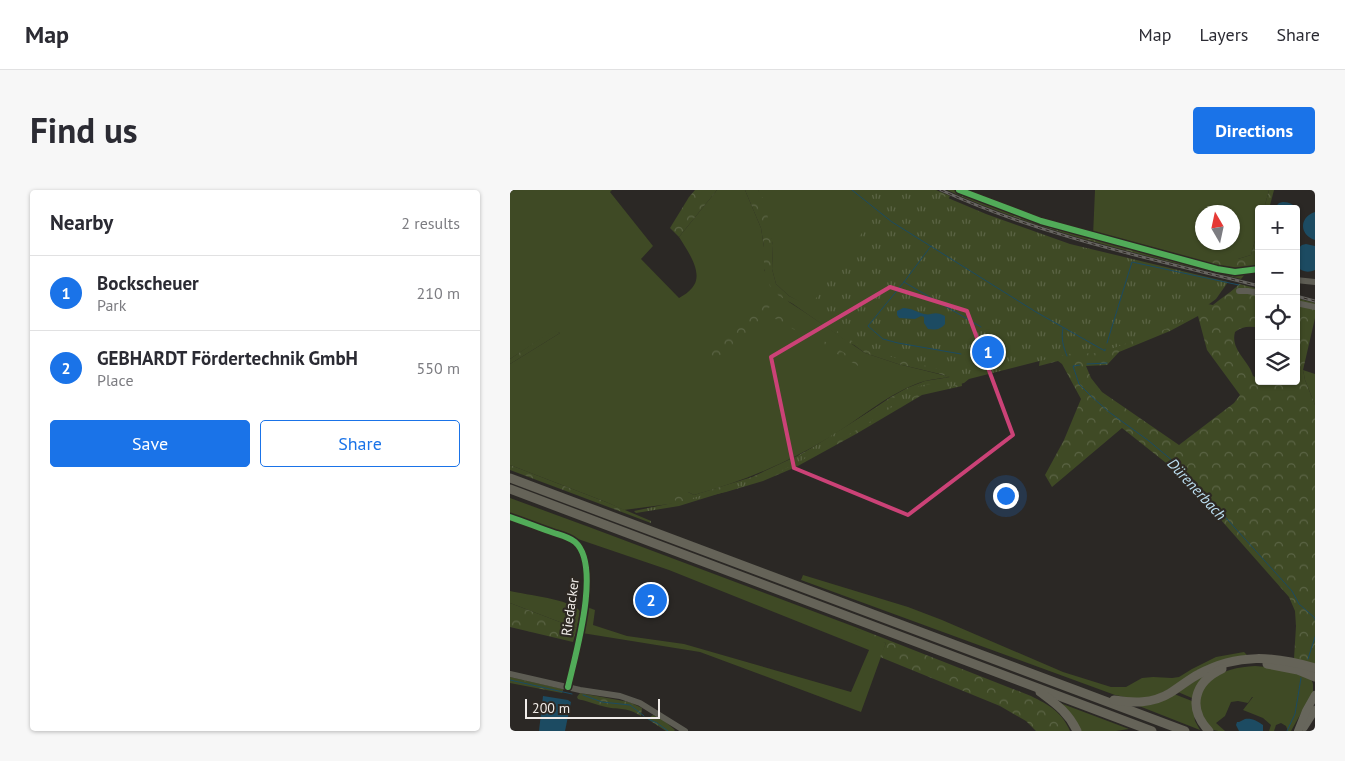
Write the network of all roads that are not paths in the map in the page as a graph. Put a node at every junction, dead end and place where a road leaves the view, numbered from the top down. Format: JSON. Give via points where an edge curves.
{"nodes":[{"id":1,"x":1255,"y":269,"type":"edge"},
{"id":2,"x":1235,"y":272,"type":"dead end"},
{"id":3,"x":1300,"y":280,"type":"edge"},
{"id":4,"x":1315,"y":282,"type":"edge"},
{"id":5,"x":1239,"y":291,"type":"dead end"},
{"id":6,"x":1255,"y":292,"type":"edge"},
{"id":7,"x":1300,"y":304,"type":"edge"},
{"id":8,"x":1315,"y":307,"type":"edge"},
{"id":9,"x":510,"y":478,"type":"edge"},
{"id":10,"x":510,"y":489,"type":"edge"},
{"id":11,"x":510,"y":517,"type":"edge"},
{"id":12,"x":1315,"y":668,"type":"edge"},
{"id":13,"x":510,"y":674,"type":"edge"},
{"id":14,"x":1315,"y":678,"type":"edge"},
{"id":15,"x":1032,"y":686,"type":"junction"},
{"id":16,"x":568,"y":687,"type":"junction"},
{"id":17,"x":1315,"y":695,"type":"edge"},
{"id":18,"x":1099,"y":698,"type":"junction"},
{"id":19,"x":1315,"y":710,"type":"edge"},
{"id":20,"x":1315,"y":719,"type":"edge"},
{"id":21,"x":1301,"y":730,"type":"edge"},
{"id":22,"x":685,"y":731,"type":"edge"},
{"id":23,"x":1077,"y":731,"type":"edge"},
{"id":24,"x":1152,"y":731,"type":"edge"},
{"id":25,"x":1186,"y":731,"type":"edge"},
{"id":26,"x":1209,"y":731,"type":"edge"}],
"edges":[{"from":1,"to":2,"type":"street"},
{"from":3,"to":4,"type":"street"},
{"from":5,"to":6,"type":"street"},
{"from":7,"to":8,"type":"street"},
{"from":9,"to":18,"type":"highway"},
{"from":10,"to":15,"type":"highway"},
{"from":11,"to":16,"type":"street","name":"Riedacker","via":[[574,541],[582,550],[587,587]]},
{"from":12,"to":18,"type":"highway","via":[[1278,659],[1240,660],[1209,669],[1157,699],[1138,702]]},
{"from":13,"to":16,"type":"street"},
{"from":14,"to":26,"type":"highway","via":[[1298,670],[1264,664],[1240,665],[1214,673],[1201,686],[1196,700],[1198,716]]},
{"from":15,"to":23,"type":"highway","via":[[1064,711]]},
{"from":15,"to":24,"type":"highway"},
{"from":16,"to":22,"type":"street","via":[[640,703]]},
{"from":17,"to":21,"type":"main road"},
{"from":18,"to":25,"type":"highway"},
{"from":19,"to":21,"type":"main road"},
{"from":20,"to":21,"type":"main road"}]}
